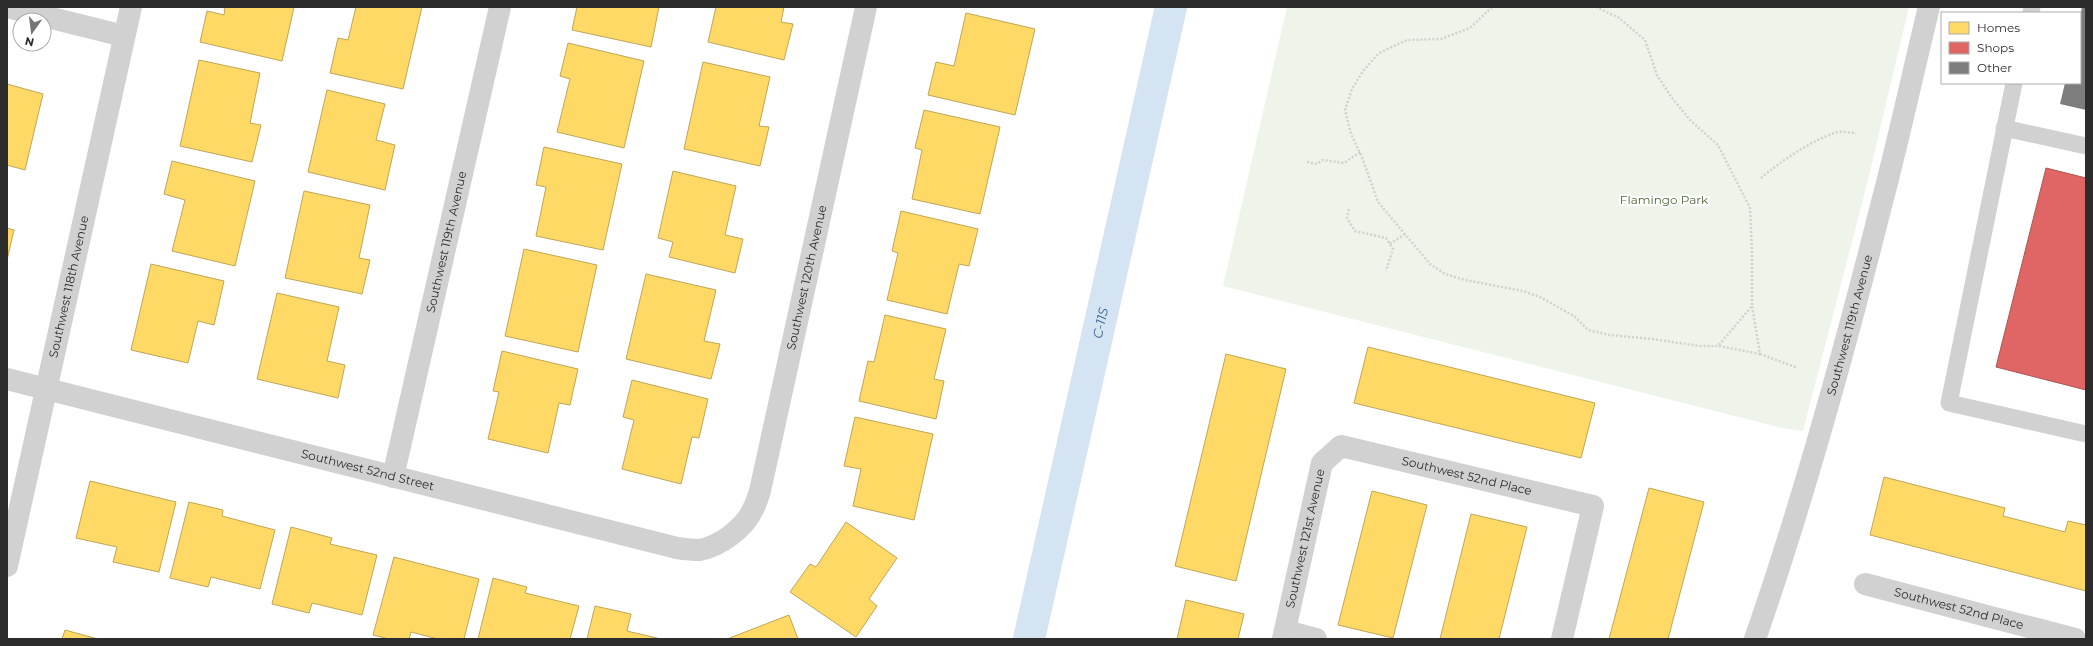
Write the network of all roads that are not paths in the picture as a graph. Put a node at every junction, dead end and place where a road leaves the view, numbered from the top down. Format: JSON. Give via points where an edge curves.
{"nodes":[{"id":1,"x":8,"y":7,"type":"edge"},
{"id":2,"x":131,"y":7,"type":"edge"},
{"id":3,"x":500,"y":7,"type":"edge"},
{"id":4,"x":866,"y":7,"type":"edge"},
{"id":5,"x":1930,"y":7,"type":"edge"},
{"id":6,"x":124,"y":36,"type":"junction"},
{"id":7,"x":2014,"y":84,"type":"edge"},
{"id":8,"x":2004,"y":128,"type":"junction"},
{"id":9,"x":2086,"y":146,"type":"edge"},
{"id":10,"x":7,"y":379,"type":"edge"},
{"id":11,"x":46,"y":389,"type":"junction"},
{"id":12,"x":2086,"y":434,"type":"edge"},
{"id":13,"x":1341,"y":446,"type":"joint"},
{"id":14,"x":393,"y":477,"type":"junction"},
{"id":15,"x":728,"y":537,"type":"joint"},
{"id":16,"x":7,"y":566,"type":"edge"},
{"id":17,"x":1865,"y":584,"type":"dead end"},
{"id":18,"x":1284,"y":635,"type":"edge"},
{"id":19,"x":1316,"y":639,"type":"edge"},
{"id":20,"x":1562,"y":639,"type":"edge"},
{"id":21,"x":1755,"y":639,"type":"edge"},
{"id":22,"x":2075,"y":639,"type":"edge"}],
"edges":[{"from":1,"to":6,"type":"street"},
{"from":2,"to":6,"type":"street","name":"Southwest 118th Avenue"},
{"from":3,"to":14,"type":"street","name":"Southwest 119th Avenue"},
{"from":4,"to":15,"type":"street","name":"Southwest 120th Avenue","via":[[760,491],[753,511]]},
{"from":5,"to":21,"type":"street","name":"Southwest 119th Avenue","via":[[1883,201],[1835,382],[1805,486]]},
{"from":6,"to":11,"type":"street","name":"Southwest 118th Avenue"},
{"from":7,"to":8,"type":"lane"},
{"from":8,"to":9,"type":"lane"},
{"from":8,"to":12,"type":"lane","via":[[1949,403]]},
{"from":10,"to":11,"type":"street","name":"Southwest 52nd Street"},
{"from":11,"to":14,"type":"street","name":"Southwest 52nd Street"},
{"from":11,"to":16,"type":"street","name":"Southwest 118th Avenue"},
{"from":13,"to":18,"type":"street","name":"Southwest 121st Avenue","via":[[1322,463]]},
{"from":13,"to":20,"type":"street","name":"Southwest 52nd Place","via":[[1593,506]]},
{"from":14,"to":15,"type":"street","name":"Southwest 52nd Street","via":[[677,548],[698,550],[713,546]]},
{"from":17,"to":22,"type":"street","name":"Southwest 52nd Place"},
{"from":18,"to":19,"type":"street"}]}
